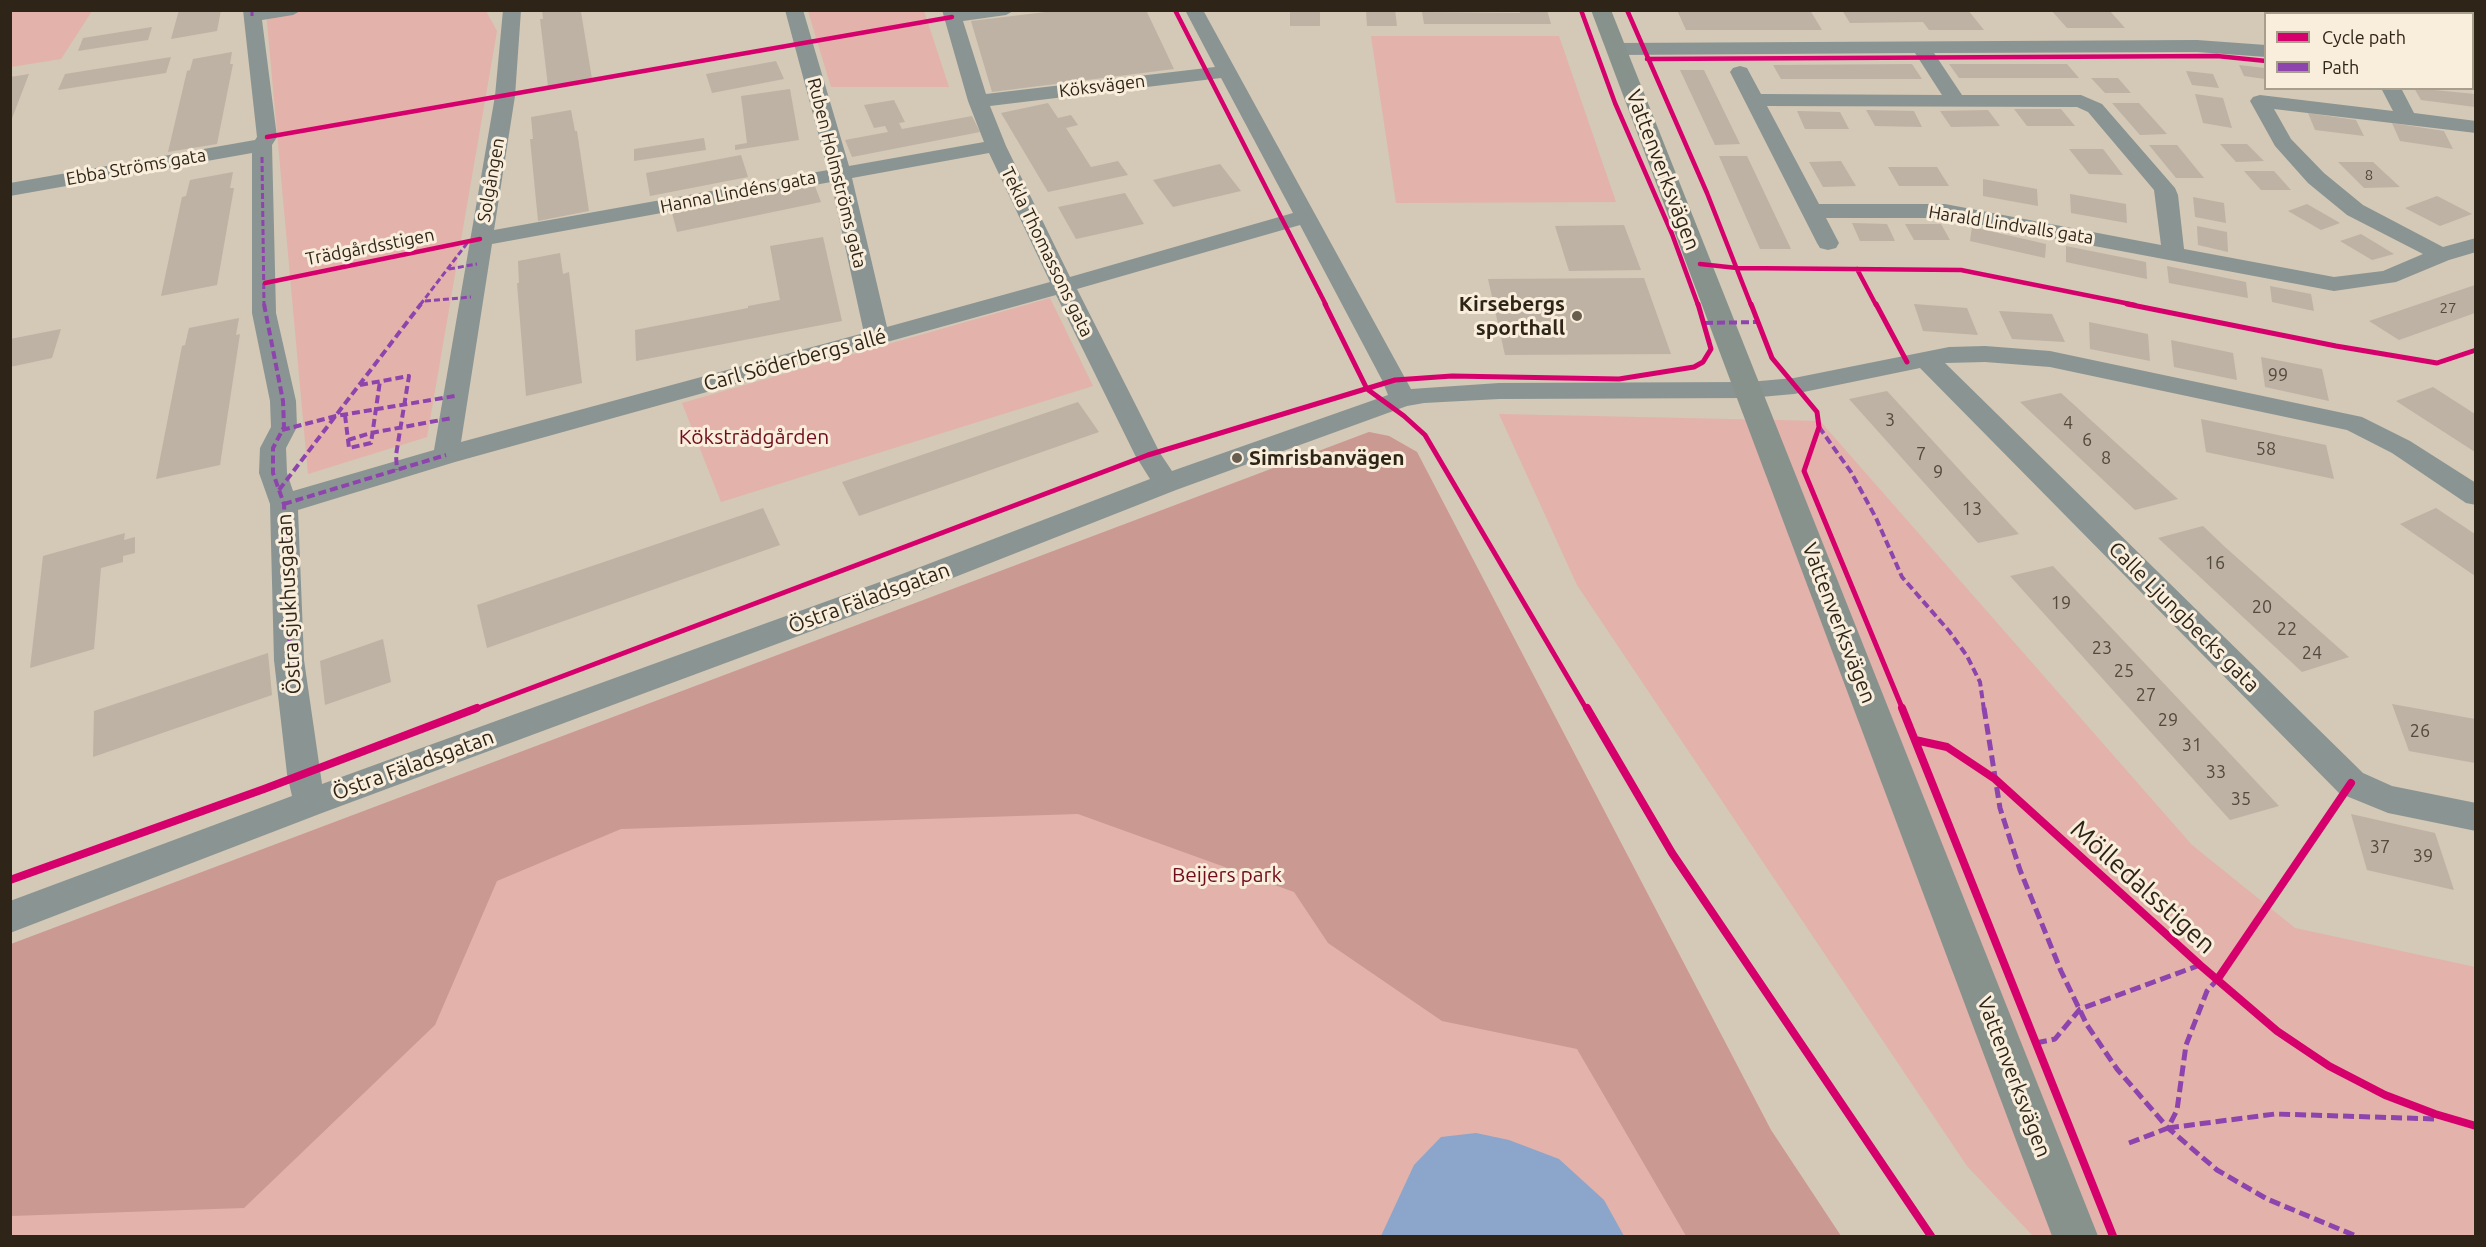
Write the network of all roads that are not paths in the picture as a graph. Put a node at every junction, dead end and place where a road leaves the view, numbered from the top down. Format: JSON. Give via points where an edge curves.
{"nodes":[{"id":1,"x":292,"y":10,"type":"edge"},
{"id":2,"x":512,"y":10,"type":"edge"},
{"id":3,"x":794,"y":10,"type":"edge"},
{"id":4,"x":1005,"y":10,"type":"edge"},
{"id":5,"x":1194,"y":10,"type":"edge"},
{"id":6,"x":1601,"y":10,"type":"edge"},
{"id":7,"x":252,"y":14,"type":"edge"},
{"id":8,"x":952,"y":14,"type":"edge"},
{"id":9,"x":1920,"y":47,"type":"junction"},
{"id":10,"x":1616,"y":50,"type":"junction"},
{"id":11,"x":2264,"y":51,"type":"edge"},
{"id":12,"x":1227,"y":71,"type":"junction"},
{"id":13,"x":1740,"y":72,"type":"dead end"},
{"id":14,"x":2392,"y":90,"type":"edge"},
{"id":15,"x":1754,"y":100,"type":"junction"},
{"id":16,"x":1956,"y":100,"type":"junction"},
{"id":17,"x":978,"y":101,"type":"junction"},
{"id":18,"x":2406,"y":119,"type":"junction"},
{"id":19,"x":2475,"y":127,"type":"edge"},
{"id":20,"x":996,"y":146,"type":"junction"},
{"id":21,"x":262,"y":151,"type":"junction"},
{"id":22,"x":840,"y":173,"type":"junction"},
{"id":23,"x":10,"y":190,"type":"edge"},
{"id":24,"x":1813,"y":211,"type":"junction"},
{"id":25,"x":1306,"y":216,"type":"junction"},
{"id":26,"x":480,"y":239,"type":"junction"},
{"id":27,"x":1828,"y":243,"type":"dead end"},
{"id":28,"x":2475,"y":245,"type":"edge"},
{"id":29,"x":2173,"y":254,"type":"junction"},
{"id":30,"x":2441,"y":255,"type":"junction"},
{"id":31,"x":1063,"y":286,"type":"junction"},
{"id":32,"x":877,"y":337,"type":"junction"},
{"id":33,"x":1926,"y":359,"type":"junction"},
{"id":34,"x":1749,"y":390,"type":"junction"},
{"id":35,"x":1402,"y":399,"type":"junction"},
{"id":36,"x":446,"y":455,"type":"junction"},
{"id":37,"x":1166,"y":483,"type":"junction"},
{"id":38,"x":2475,"y":496,"type":"edge"},
{"id":39,"x":284,"y":504,"type":"junction"},
{"id":40,"x":310,"y":803,"type":"junction"},
{"id":41,"x":2475,"y":817,"type":"edge"},
{"id":42,"x":10,"y":918,"type":"edge"},
{"id":43,"x":2075,"y":1236,"type":"edge"}],
"edges":[{"from":1,"to":7,"type":"street"},
{"from":2,"to":26,"type":"street","name":"Solgången","via":[[505,96]]},
{"from":3,"to":22,"type":"street","name":"Ruben Holmströms gata"},
{"from":4,"to":8,"type":"street"},
{"from":5,"to":12,"type":"street"},
{"from":6,"to":10,"type":"street","name":"Vattenverksvägen"},
{"from":7,"to":21,"type":"street","name":"Östra sjukhusgatan","via":[[267,137]]},
{"from":8,"to":17,"type":"street","name":"Tekla Thomassons gata"},
{"from":9,"to":10,"type":"street"},
{"from":9,"to":11,"type":"street","via":[[2213,46]]},
{"from":9,"to":16,"type":"street"},
{"from":10,"to":34,"type":"street","name":"Vattenverksvägen"},
{"from":12,"to":17,"type":"street","name":"Köksvägen"},
{"from":12,"to":25,"type":"street"},
{"from":13,"to":15,"type":"street"},
{"from":14,"to":18,"type":"street"},
{"from":15,"to":16,"type":"street"},
{"from":15,"to":24,"type":"street"},
{"from":16,"to":29,"type":"street","via":[[2071,99],[2095,108],[2164,188]]},
{"from":17,"to":20,"type":"street","name":"Tekla Thomassons gata"},
{"from":18,"to":19,"type":"street"},
{"from":18,"to":30,"type":"street","via":[[2260,101],[2282,142],[2316,178],[2355,210]]},
{"from":20,"to":22,"type":"street","name":"Hanna Lindéns gata"},
{"from":20,"to":31,"type":"street","name":"Tekla Thomassons gata"},
{"from":21,"to":23,"type":"street","name":"Ebba Ströms gata"},
{"from":21,"to":39,"type":"street","name":"Östra sjukhusgatan","via":[[264,313],[283,401],[284,427],[273,448],[273,473]]},
{"from":22,"to":26,"type":"street","name":"Hanna Lindéns gata"},
{"from":22,"to":32,"type":"street","name":"Ruben Holmströms gata"},
{"from":24,"to":27,"type":"street"},
{"from":24,"to":29,"type":"street","name":"Harald Lindvalls gata","via":[[1945,211]]},
{"from":25,"to":31,"type":"street","name":"Carl Söderbergs allé"},
{"from":25,"to":35,"type":"street"},
{"from":26,"to":36,"type":"street","name":"Solgången"},
{"from":28,"to":30,"type":"street","name":"Harald Lindvalls gata"},
{"from":29,"to":30,"type":"street","name":"Harald Lindvalls gata","via":[[2334,284],[2388,277]]},
{"from":31,"to":32,"type":"street","name":"Carl Söderbergs allé"},
{"from":31,"to":37,"type":"street","name":"Tekla Thomassons gata","via":[[1148,456]]},
{"from":32,"to":36,"type":"street","name":"Carl Söderbergs allé"},
{"from":33,"to":34,"type":"street","via":[[1794,386]]},
{"from":33,"to":38,"type":"street","via":[[1985,354],[2060,360],[2338,419],[2381,436]]},
{"from":33,"to":41,"type":"street","name":"Calle Ljungbecks gata","via":[[2351,783],[2388,799]]},
{"from":34,"to":35,"type":"street","name":"Östra Fäladsgatan","via":[[1461,392]]},
{"from":34,"to":43,"type":"street","name":"Vattenverksvägen"},
{"from":35,"to":37,"type":"street","name":"Östra Fäladsgatan"},
{"from":36,"to":39,"type":"street","name":"Carl Söderbergs allé"},
{"from":37,"to":40,"type":"street","name":"Östra Fäladsgatan","via":[[912,582]]},
{"from":39,"to":40,"type":"street","name":"Östra sjukhusgatan","via":[[291,677]]},
{"from":40,"to":42,"type":"street","name":"Östra Fäladsgatan"}]}
